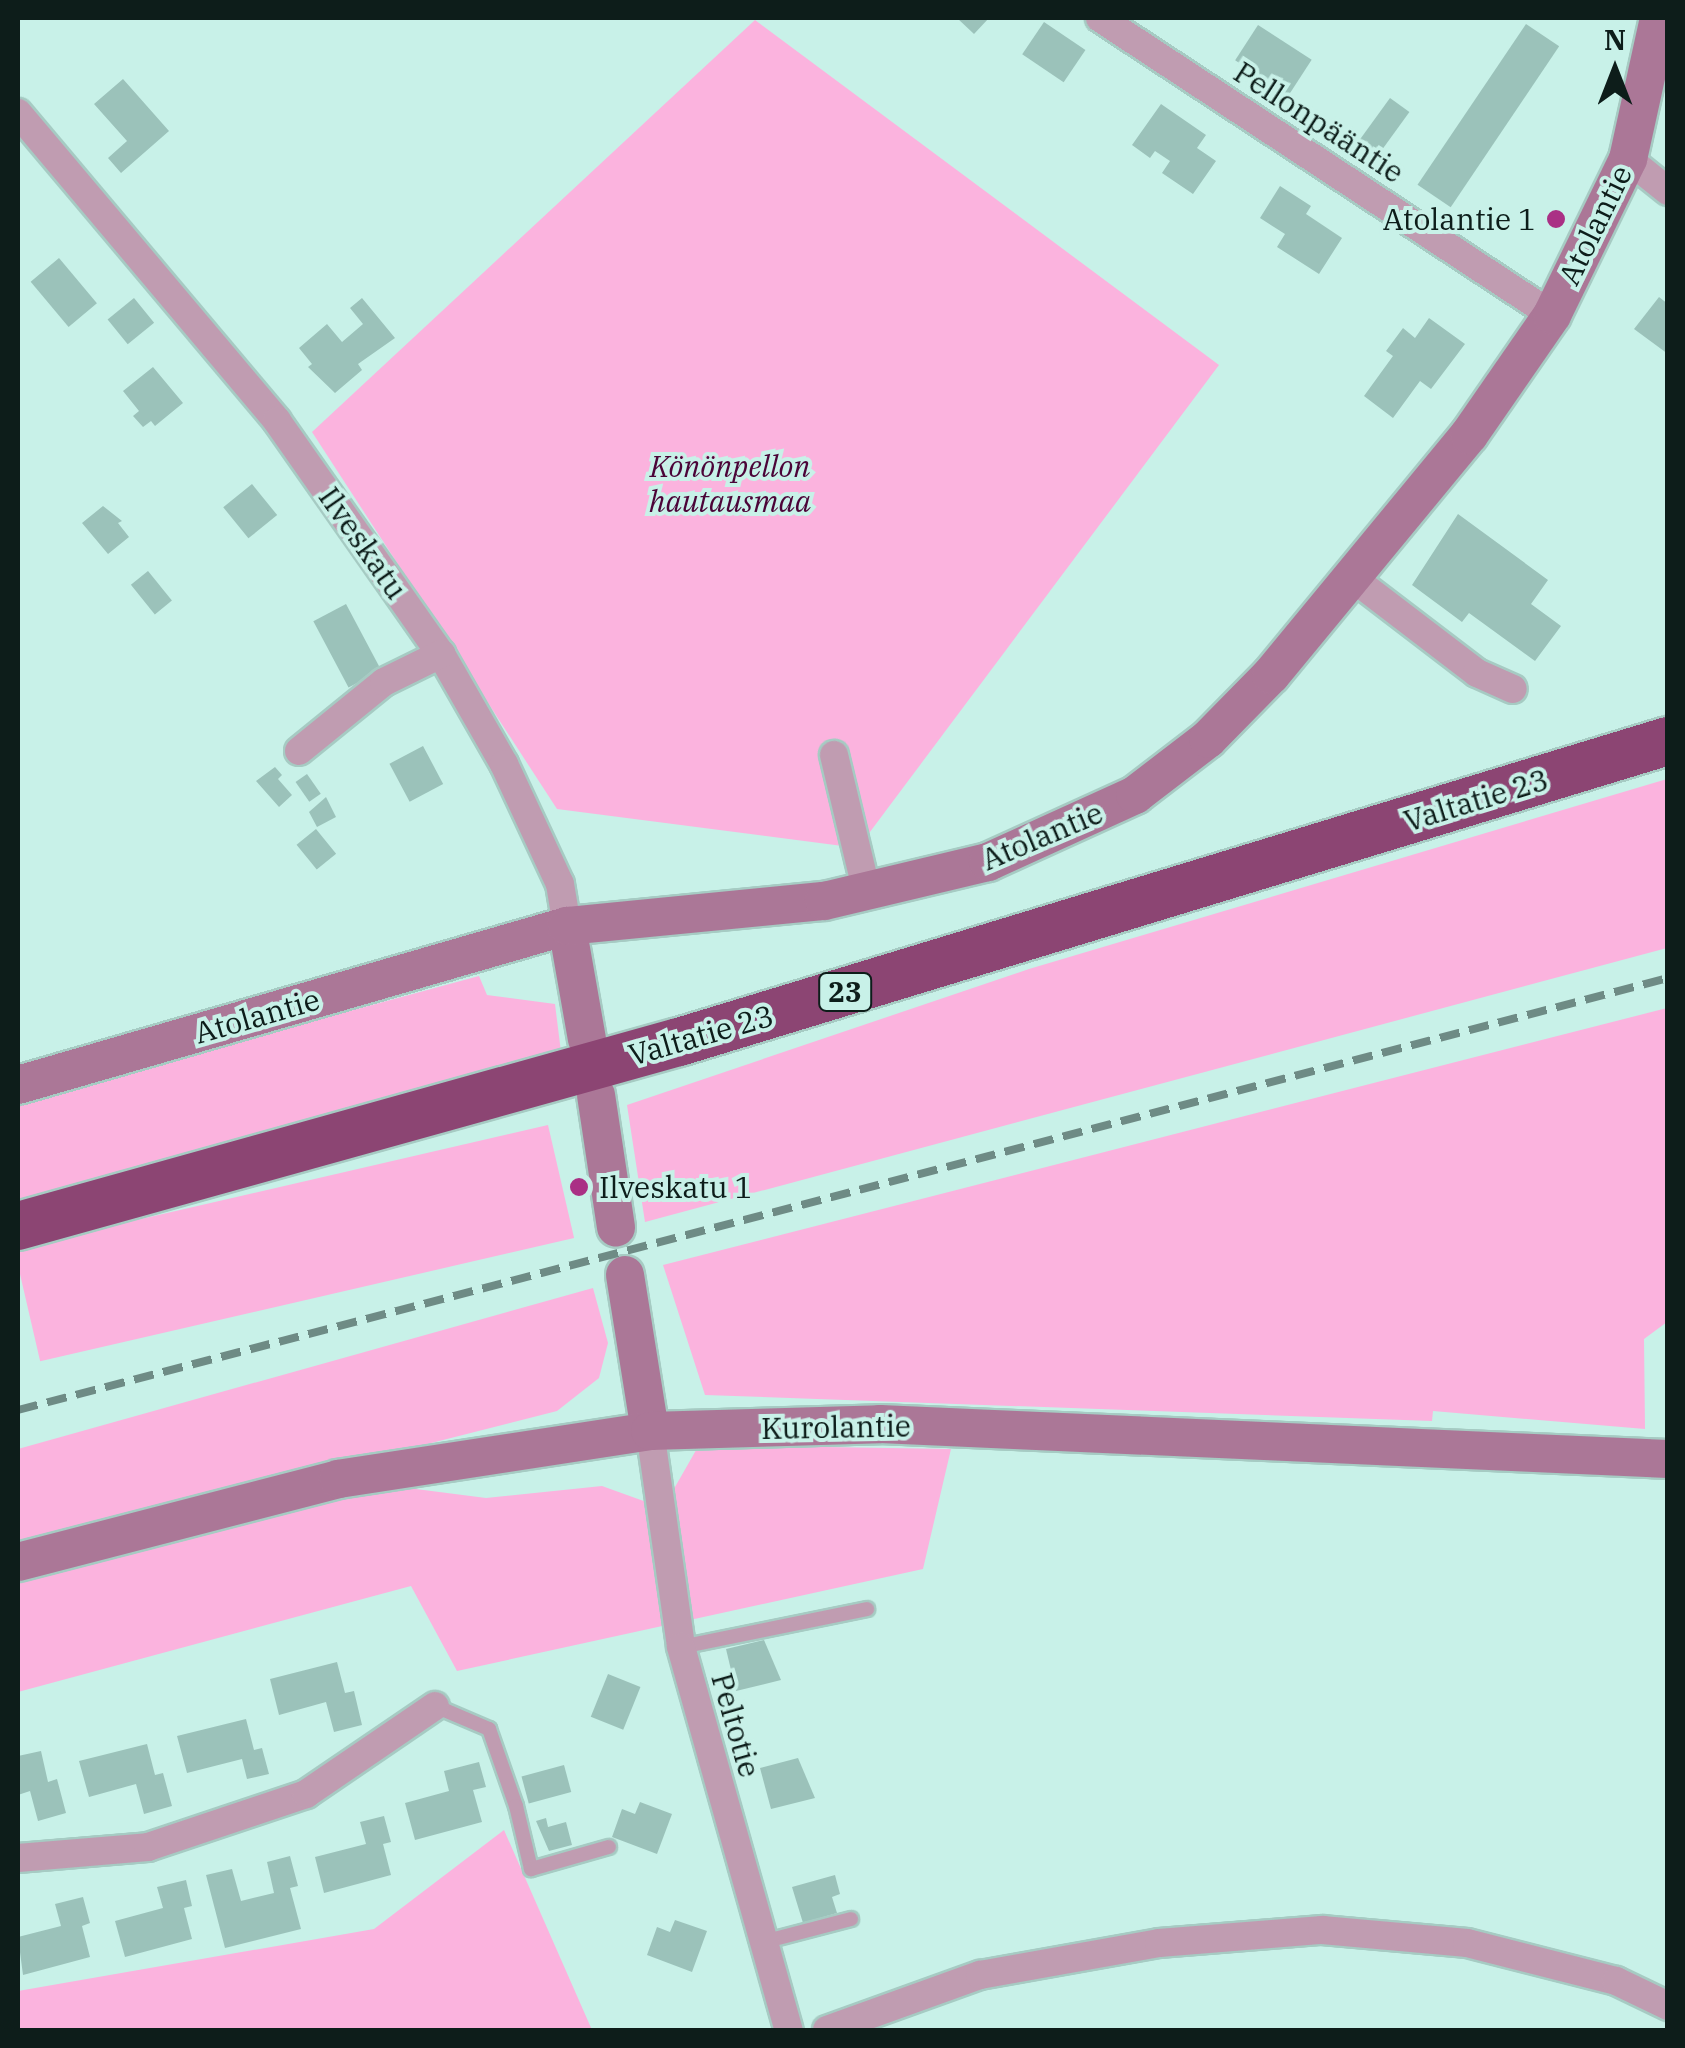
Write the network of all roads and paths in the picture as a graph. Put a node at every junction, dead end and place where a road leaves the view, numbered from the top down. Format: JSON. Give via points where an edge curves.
{"nodes":[{"id":1,"x":1100,"y":18,"type":"edge"},
{"id":2,"x":1661,"y":27,"type":"edge"},
{"id":3,"x":18,"y":113,"type":"edge"},
{"id":4,"x":1628,"y":159,"type":"junction"},
{"id":5,"x":1668,"y":191,"type":"edge"},
{"id":6,"x":1552,"y":316,"type":"junction"},
{"id":7,"x":1354,"y":579,"type":"junction"},
{"id":8,"x":442,"y":654,"type":"junction"},
{"id":9,"x":1513,"y":689,"type":"dead end"},
{"id":10,"x":1668,"y":741,"type":"edge"},
{"id":11,"x":300,"y":751,"type":"dead end"},
{"id":12,"x":834,"y":755,"type":"dead end"},
{"id":13,"x":866,"y":892,"type":"junction"},
{"id":14,"x":567,"y":926,"type":"junction"},
{"id":15,"x":588,"y":1039,"type":"dead end"},
{"id":16,"x":18,"y":1085,"type":"edge"},
{"id":17,"x":596,"y":1095,"type":"dead end"},
{"id":18,"x":18,"y":1226,"type":"edge"},
{"id":19,"x":616,"y":1228,"type":"dead end"},
{"id":20,"x":624,"y":1274,"type":"dead end"},
{"id":21,"x":650,"y":1431,"type":"junction"},
{"id":22,"x":1668,"y":1460,"type":"edge"},
{"id":23,"x":18,"y":1562,"type":"edge"},
{"id":24,"x":868,"y":1609,"type":"dead end"},
{"id":25,"x":681,"y":1647,"type":"junction"},
{"id":26,"x":435,"y":1706,"type":"joint"},
{"id":27,"x":610,"y":1847,"type":"dead end"},
{"id":28,"x":18,"y":1858,"type":"edge"},
{"id":29,"x":851,"y":1919,"type":"dead end"},
{"id":30,"x":763,"y":1942,"type":"junction"},
{"id":31,"x":1668,"y":2006,"type":"edge"},
{"id":32,"x":789,"y":2030,"type":"edge"},
{"id":33,"x":828,"y":2030,"type":"edge"}],
"edges":[{"from":1,"to":6,"type":"street","name":"Pellonpääntie"},
{"from":2,"to":4,"type":"street","name":"Atolantie"},
{"from":3,"to":8,"type":"street","name":"Ilveskatu","via":[[278,421]]},
{"from":4,"to":5,"type":"street"},
{"from":4,"to":6,"type":"street","name":"Atolantie"},
{"from":6,"to":7,"type":"street","name":"Atolantie"},
{"from":7,"to":9,"type":"street","via":[[1477,673]]},
{"from":7,"to":13,"type":"street","name":"Atolantie","via":[[1208,739],[1135,795],[988,862]]},
{"from":8,"to":11,"type":"street","via":[[384,682]]},
{"from":8,"to":14,"type":"street","name":"Ilveskatu","via":[[560,884]]},
{"from":10,"to":18,"type":"highway","name":"Valtatie 23","number":"23","via":[[679,1042]]},
{"from":12,"to":13,"type":"street"},
{"from":13,"to":14,"type":"street","name":"Atolantie"},
{"from":14,"to":15,"type":"street","name":"Ilveskatu"},
{"from":14,"to":16,"type":"street","name":"Atolantie"},
{"from":17,"to":19,"type":"street"},
{"from":20,"to":21,"type":"street"},
{"from":21,"to":22,"type":"street","name":"Kurolantie","via":[[880,1424]]},
{"from":21,"to":23,"type":"street","name":"Kurolantie","via":[[338,1479]]},
{"from":21,"to":25,"type":"street","name":"Peltotie"},
{"from":24,"to":25,"type":"lane"},
{"from":25,"to":30,"type":"street","name":"Peltotie"},
{"from":26,"to":27,"type":"lane","via":[[489,1730],[531,1869]]},
{"from":26,"to":28,"type":"street","via":[[306,1794],[148,1847]]},
{"from":29,"to":30,"type":"lane"},
{"from":30,"to":32,"type":"street","name":"Peltotie"},
{"from":31,"to":33,"type":"street","via":[[1616,1981],[1467,1944],[1322,1930],[1159,1944],[980,1976]]}]}
